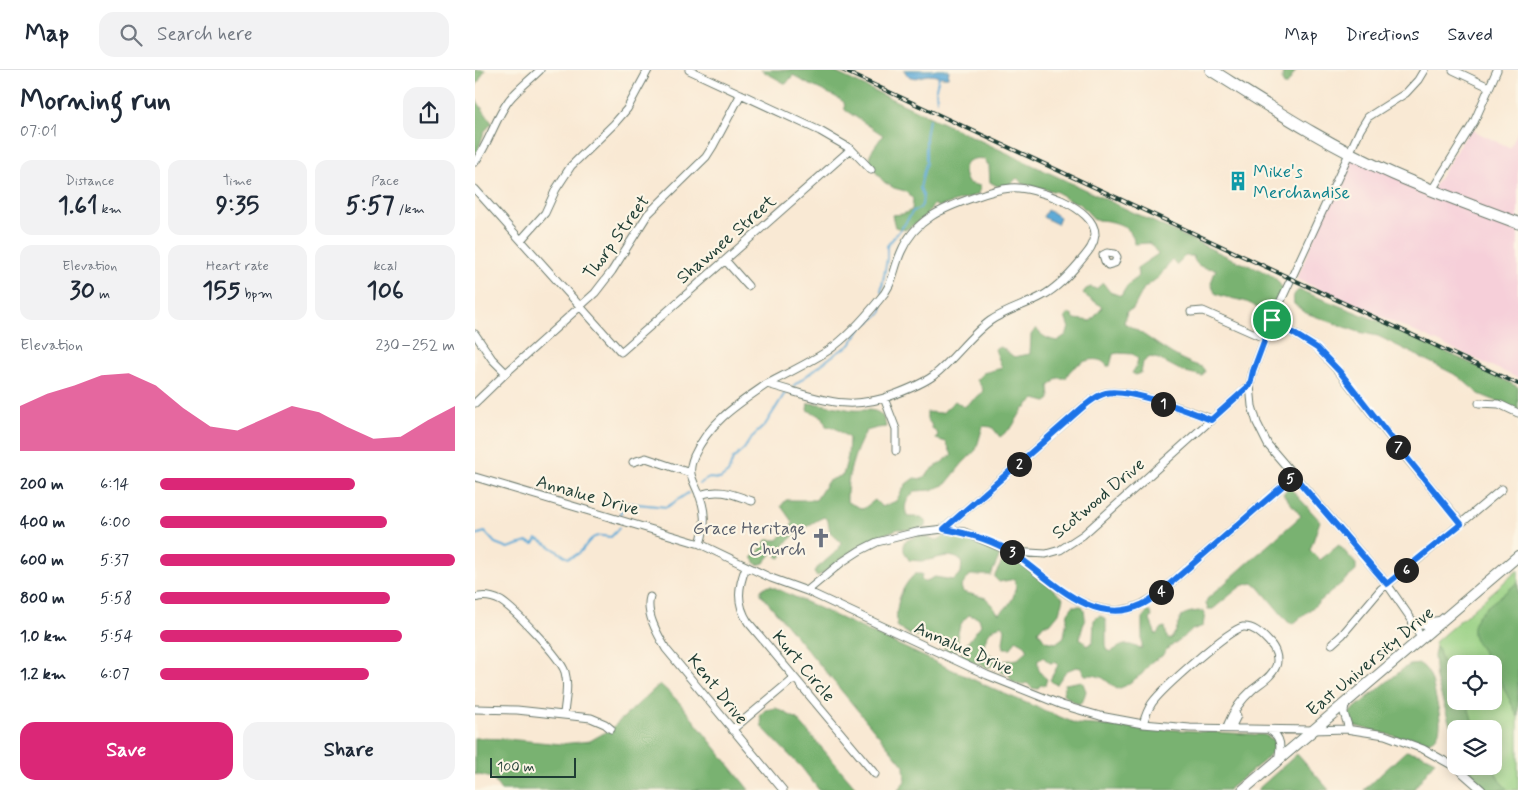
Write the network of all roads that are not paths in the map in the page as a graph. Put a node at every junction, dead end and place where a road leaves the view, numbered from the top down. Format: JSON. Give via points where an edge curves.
{"nodes":[{"id":1,"x":540,"y":70,"type":"edge"},
{"id":2,"x":648,"y":70,"type":"edge"},
{"id":3,"x":689,"y":70,"type":"edge"},
{"id":4,"x":1211,"y":70,"type":"edge"},
{"id":5,"x":1424,"y":70,"type":"edge"},
{"id":6,"x":1453,"y":70,"type":"edge"},
{"id":7,"x":1497,"y":70,"type":"edge"},
{"id":8,"x":1489,"y":87,"type":"junction"},
{"id":9,"x":741,"y":94,"type":"junction"},
{"id":10,"x":851,"y":150,"type":"junction"},
{"id":11,"x":1349,"y":153,"type":"junction"},
{"id":12,"x":475,"y":162,"type":"edge"},
{"id":13,"x":871,"y":170,"type":"dead end"},
{"id":14,"x":475,"y":189,"type":"edge"},
{"id":15,"x":1432,"y":190,"type":"junction"},
{"id":16,"x":1518,"y":223,"type":"edge"},
{"id":17,"x":521,"y":240,"type":"junction"},
{"id":18,"x":1092,"y":247,"type":"junction"},
{"id":19,"x":1103,"y":254,"type":"dead end"},
{"id":20,"x":725,"y":260,"type":"junction"},
{"id":21,"x":748,"y":286,"type":"dead end"},
{"id":22,"x":580,"y":306,"type":"junction"},
{"id":23,"x":1191,"y":312,"type":"dead end"},
{"id":24,"x":1272,"y":320,"type":"junction"},
{"id":25,"x":475,"y":334,"type":"edge"},
{"id":26,"x":1264,"y":338,"type":"junction"},
{"id":27,"x":506,"y":373,"type":"junction"},
{"id":28,"x":767,"y":384,"type":"junction"},
{"id":29,"x":1250,"y":385,"type":"junction"},
{"id":30,"x":884,"y":398,"type":"junction"},
{"id":31,"x":475,"y":403,"type":"edge"},
{"id":32,"x":1479,"y":403,"type":"dead end"},
{"id":33,"x":1518,"y":413,"type":"edge"},
{"id":34,"x":1211,"y":420,"type":"junction"},
{"id":35,"x":896,"y":451,"type":"dead end"},
{"id":36,"x":633,"y":462,"type":"dead end"},
{"id":37,"x":690,"y":473,"type":"junction"},
{"id":38,"x":1294,"y":476,"type":"junction"},
{"id":39,"x":475,"y":477,"type":"edge"},
{"id":40,"x":1502,"y":489,"type":"dead end"},
{"id":41,"x":699,"y":495,"type":"junction"},
{"id":42,"x":752,"y":501,"type":"dead end"},
{"id":43,"x":1461,"y":524,"type":"junction"},
{"id":44,"x":944,"y":529,"type":"junction"},
{"id":45,"x":701,"y":544,"type":"junction"},
{"id":46,"x":1011,"y":552,"type":"junction"},
{"id":47,"x":1518,"y":556,"type":"edge"},
{"id":48,"x":746,"y":567,"type":"junction"},
{"id":49,"x":1387,"y":584,"type":"junction"},
{"id":50,"x":807,"y":591,"type":"junction"},
{"id":51,"x":650,"y":597,"type":"dead end"},
{"id":52,"x":475,"y":598,"type":"edge"},
{"id":53,"x":1440,"y":622,"type":"junction"},
{"id":54,"x":1414,"y":623,"type":"junction"},
{"id":55,"x":1421,"y":639,"type":"junction"},
{"id":56,"x":1332,"y":644,"type":"dead end"},
{"id":57,"x":794,"y":678,"type":"junction"},
{"id":58,"x":1345,"y":703,"type":"junction"},
{"id":59,"x":475,"y":709,"type":"edge"},
{"id":60,"x":564,"y":714,"type":"junction"},
{"id":61,"x":1143,"y":724,"type":"junction"},
{"id":62,"x":1229,"y":728,"type":"junction"},
{"id":63,"x":611,"y":729,"type":"dead end"},
{"id":64,"x":1266,"y":729,"type":"junction"},
{"id":65,"x":1349,"y":729,"type":"junction"},
{"id":66,"x":732,"y":730,"type":"junction"},
{"id":67,"x":1313,"y":730,"type":"junction"},
{"id":68,"x":1278,"y":760,"type":"junction"},
{"id":69,"x":875,"y":774,"type":"dead end"},
{"id":70,"x":783,"y":790,"type":"edge"},
{"id":71,"x":1243,"y":790,"type":"edge"},
{"id":72,"x":1482,"y":790,"type":"edge"}],
"edges":[{"from":1,"to":12,"type":"street","via":[[508,102]]},
{"from":2,"to":17,"type":"street","via":[[627,109],[571,166],[538,224]]},
{"from":3,"to":9,"type":"street"},
{"from":4,"to":11,"type":"main road"},
{"from":5,"to":11,"type":"street","via":[[1406,93],[1368,117]]},
{"from":6,"to":8,"type":"street"},
{"from":7,"to":8,"type":"street"},
{"from":8,"to":15,"type":"street","via":[[1474,122]]},
{"from":9,"to":10,"type":"street","via":[[820,131]]},
{"from":9,"to":22,"type":"street","name":"Thorp Street","via":[[706,157],[648,214],[612,271]]},
{"from":10,"to":13,"type":"street"},
{"from":10,"to":20,"type":"street","name":"Shawnee Street"},
{"from":11,"to":15,"type":"main road"},
{"from":11,"to":24,"type":"street"},
{"from":14,"to":17,"type":"street"},
{"from":15,"to":16,"type":"main road"},
{"from":17,"to":22,"type":"street"},
{"from":18,"to":19,"type":"street"},
{"from":18,"to":28,"type":"street","via":[[1095,235],[1089,218],[1055,197],[1036,190],[1010,188],[990,192],[940,210],[909,235],[887,291],[855,326],[830,348]]},
{"from":18,"to":30,"type":"street","via":[[1052,290],[991,320],[917,386]]},
{"from":20,"to":21,"type":"street"},
{"from":20,"to":22,"type":"street","name":"Shawnee Street","via":[[621,352]]},
{"from":22,"to":27,"type":"street","name":"Thorp Street"},
{"from":23,"to":26,"type":"street","via":[[1203,312]]},
{"from":24,"to":26,"type":"street"},
{"from":24,"to":43,"type":"street","via":[[1317,348],[1340,372]]},
{"from":25,"to":27,"type":"street","via":[[492,360]]},
{"from":26,"to":29,"type":"street"},
{"from":27,"to":31,"type":"street","name":"Thorp Street"},
{"from":28,"to":30,"type":"street","via":[[840,404]]},
{"from":28,"to":37,"type":"street","via":[[709,430],[700,443]]},
{"from":29,"to":34,"type":"street","name":"Scotwood Drive"},
{"from":29,"to":38,"type":"street","via":[[1254,414],[1263,437]]},
{"from":30,"to":35,"type":"street","via":[[896,429]]},
{"from":32,"to":33,"type":"street","via":[[1499,404]]},
{"from":34,"to":44,"type":"street","via":[[1120,392],[1106,393],[1083,407]]},
{"from":34,"to":46,"type":"street","name":"Scotwood Drive","via":[[1072,544],[1046,554]]},
{"from":36,"to":37,"type":"street","via":[[647,458]]},
{"from":37,"to":41,"type":"street"},
{"from":38,"to":46,"type":"street","via":[[1141,606],[1121,611],[1102,610],[1083,603]]},
{"from":38,"to":49,"type":"street"},
{"from":39,"to":45,"type":"street","name":"Annalue Drive"},
{"from":40,"to":43,"type":"street"},
{"from":41,"to":42,"type":"street","via":[[716,491]]},
{"from":41,"to":45,"type":"street","via":[[705,516]]},
{"from":43,"to":49,"type":"street"},
{"from":44,"to":46,"type":"street","name":"Scotwood Drive","via":[[964,532]]},
{"from":44,"to":50,"type":"street","name":"Scotwood Drive","via":[[897,536],[859,550]]},
{"from":45,"to":48,"type":"street","name":"Annalue Drive"},
{"from":47,"to":53,"type":"main road","name":"East University Drive"},
{"from":48,"to":50,"type":"street","name":"Annalue Drive"},
{"from":48,"to":57,"type":"street","name":"Kurt Circle","via":[[739,592],[742,613]]},
{"from":49,"to":54,"type":"street"},
{"from":49,"to":56,"type":"street"},
{"from":50,"to":61,"type":"street","name":"Annalue Drive","via":[[1024,691],[1100,716]]},
{"from":51,"to":66,"type":"street","name":"Kent Drive","via":[[654,624],[666,649]]},
{"from":52,"to":60,"type":"street","via":[[487,596],[499,600],[551,652],[565,674]]},
{"from":53,"to":54,"type":"main road"},
{"from":53,"to":55,"type":"main road","name":"East University Drive"},
{"from":54,"to":55,"type":"street"},
{"from":55,"to":58,"type":"main road","name":"East University Drive"},
{"from":57,"to":66,"type":"street"},
{"from":57,"to":69,"type":"street","name":"Kurt Circle"},
{"from":58,"to":65,"type":"street","via":[[1344,713]]},
{"from":58,"to":67,"type":"main road","name":"East University Drive"},
{"from":59,"to":60,"type":"street"},
{"from":60,"to":63,"type":"street","via":[[591,718]]},
{"from":61,"to":62,"type":"street","name":"Annalue Drive"},
{"from":61,"to":62,"type":"street","via":[[1151,704],[1160,694],[1221,640],[1237,629],[1250,628],[1270,643],[1277,661],[1273,673],[1248,694],[1232,715],[1227,724]]},
{"from":62,"to":64,"type":"street","name":"Annalue Drive"},
{"from":64,"to":67,"type":"street","name":"Annalue Drive"},
{"from":64,"to":68,"type":"street","via":[[1279,740]]},
{"from":65,"to":67,"type":"street","name":"Annalue Drive"},
{"from":65,"to":72,"type":"street","name":"Annalue Drive","via":[[1404,741],[1457,768]]},
{"from":66,"to":70,"type":"street","name":"Kent Drive"},
{"from":67,"to":68,"type":"main road","name":"East University Drive"},
{"from":68,"to":71,"type":"main road","name":"East University Drive"}]}
